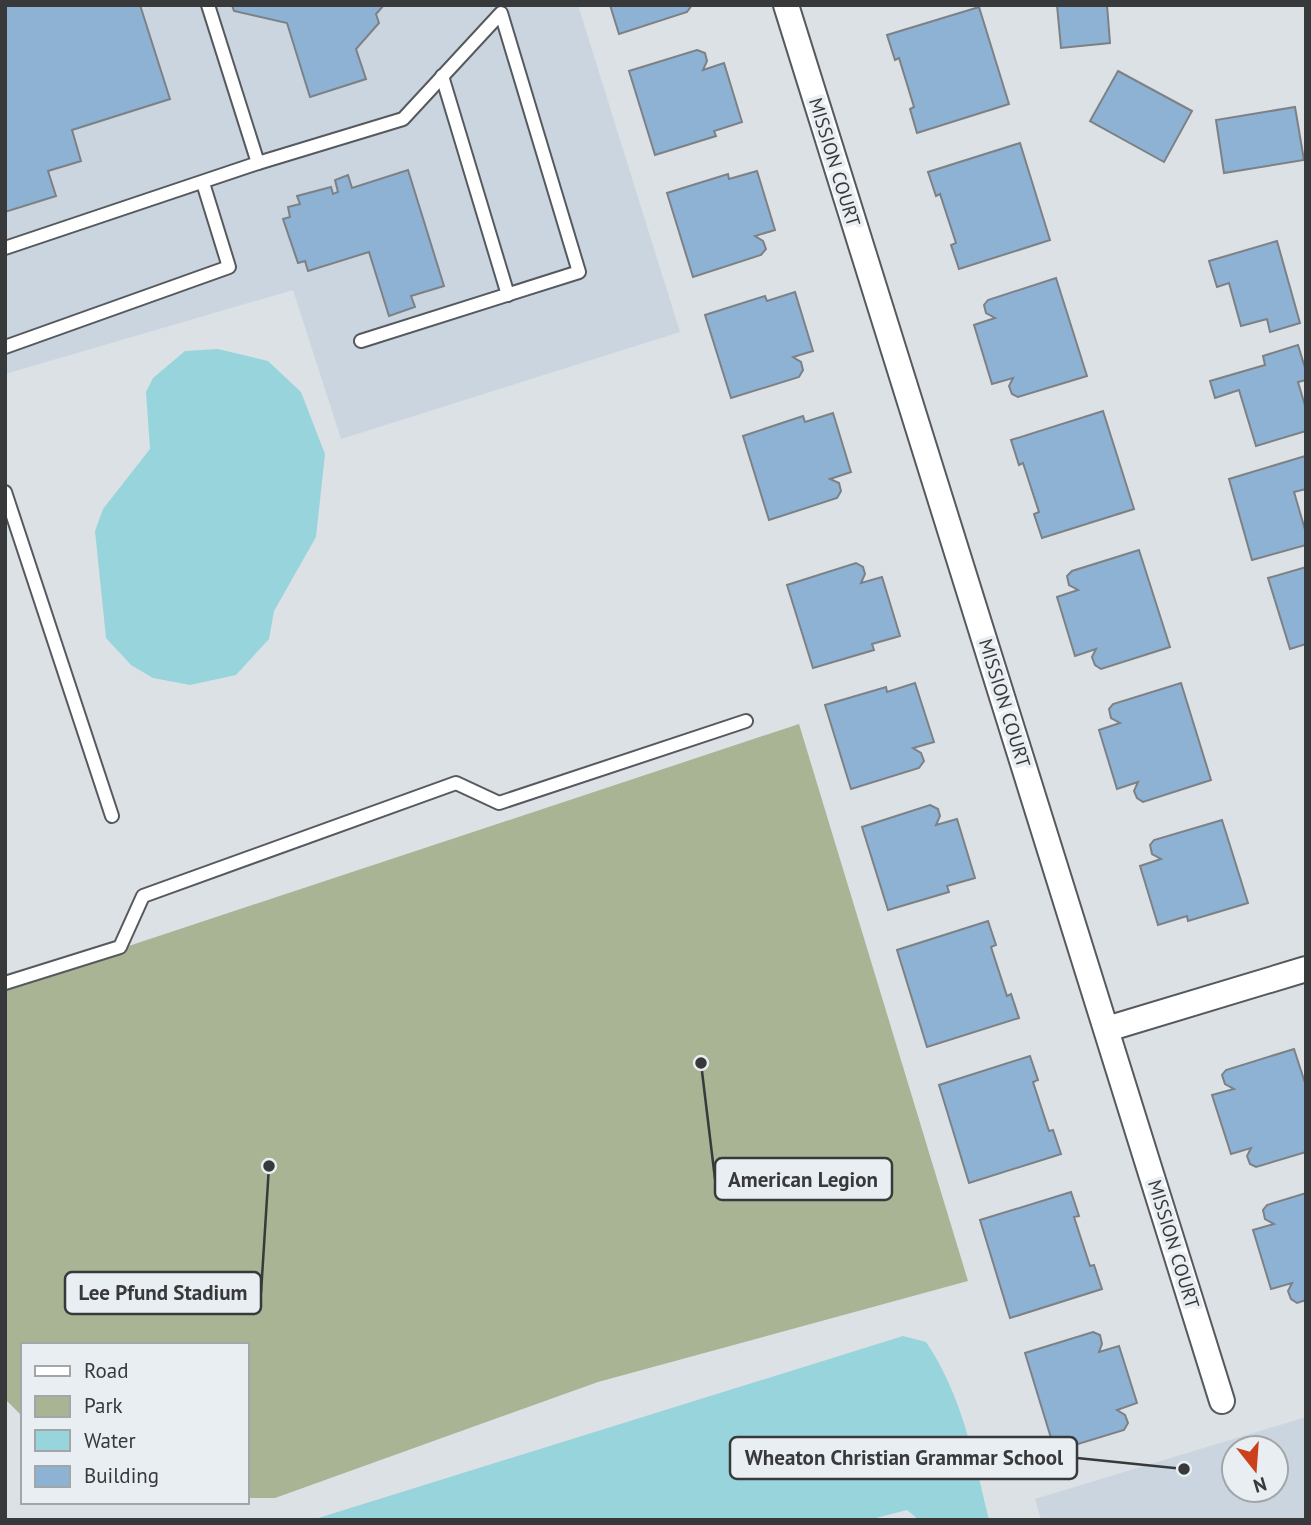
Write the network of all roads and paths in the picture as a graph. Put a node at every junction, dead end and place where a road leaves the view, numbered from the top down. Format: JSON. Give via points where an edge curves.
{"nodes":[{"id":1,"x":208,"y":5,"type":"edge"},
{"id":2,"x":786,"y":5,"type":"edge"},
{"id":3,"x":443,"y":76,"type":"junction"},
{"id":4,"x":258,"y":163,"type":"junction"},
{"id":5,"x":202,"y":183,"type":"junction"},
{"id":6,"x":5,"y":248,"type":"edge"},
{"id":7,"x":508,"y":295,"type":"junction"},
{"id":8,"x":361,"y":341,"type":"dead end"},
{"id":9,"x":5,"y":347,"type":"edge"},
{"id":10,"x":5,"y":492,"type":"edge"},
{"id":11,"x":746,"y":721,"type":"dead end"},
{"id":12,"x":112,"y":816,"type":"dead end"},
{"id":13,"x":1306,"y":969,"type":"edge"},
{"id":14,"x":5,"y":983,"type":"edge"},
{"id":15,"x":1107,"y":1029,"type":"junction"},
{"id":16,"x":1222,"y":1401,"type":"dead end"}],
"edges":[{"from":1,"to":4,"type":"lane"},
{"from":2,"to":15,"type":"street","name":"MISSION COURT"},
{"from":3,"to":4,"type":"lane","via":[[403,119]]},
{"from":3,"to":7,"type":"lane"},
{"from":3,"to":7,"type":"lane","via":[[501,13],[579,272]]},
{"from":4,"to":5,"type":"lane"},
{"from":5,"to":6,"type":"lane"},
{"from":5,"to":9,"type":"lane","via":[[229,267]]},
{"from":7,"to":8,"type":"lane"},
{"from":10,"to":12,"type":"lane"},
{"from":11,"to":14,"type":"lane","via":[[499,803],[456,783],[143,896],[120,947]]},
{"from":13,"to":15,"type":"street"},
{"from":15,"to":16,"type":"street","name":"MISSION COURT"}]}
